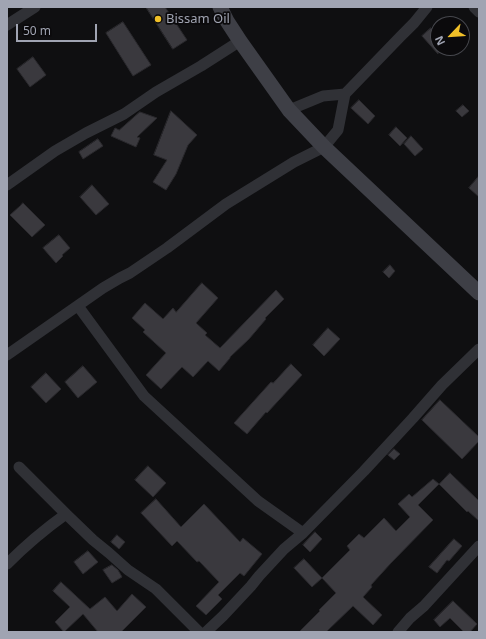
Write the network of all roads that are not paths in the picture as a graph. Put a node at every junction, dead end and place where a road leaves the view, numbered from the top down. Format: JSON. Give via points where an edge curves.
{"nodes":[{"id":1,"x":35,"y":7,"type":"edge"},
{"id":2,"x":220,"y":7,"type":"edge"},
{"id":3,"x":427,"y":7,"type":"edge"},
{"id":4,"x":474,"y":7,"type":"edge"},
{"id":5,"x":479,"y":12,"type":"edge"},
{"id":6,"x":7,"y":25,"type":"edge"},
{"id":7,"x":240,"y":41,"type":"junction"},
{"id":8,"x":345,"y":94,"type":"junction"},
{"id":9,"x":289,"y":110,"type":"junction"},
{"id":10,"x":324,"y":147,"type":"junction"},
{"id":11,"x":7,"y":185,"type":"edge"},
{"id":12,"x":479,"y":293,"type":"edge"},
{"id":13,"x":78,"y":306,"type":"junction"},
{"id":14,"x":479,"y":349,"type":"edge"},
{"id":15,"x":8,"y":351,"type":"edge"},
{"id":16,"x":19,"y":467,"type":"dead end"},
{"id":17,"x":66,"y":514,"type":"junction"},
{"id":18,"x":303,"y":533,"type":"junction"},
{"id":19,"x":479,"y":546,"type":"edge"},
{"id":20,"x":7,"y":564,"type":"edge"},
{"id":21,"x":199,"y":632,"type":"edge"},
{"id":22,"x":206,"y":632,"type":"edge"},
{"id":23,"x":398,"y":632,"type":"edge"}],
"edges":[{"from":1,"to":6,"type":"street"},
{"from":2,"to":7,"type":"main road"},
{"from":3,"to":8,"type":"street"},
{"from":4,"to":5,"type":"street"},
{"from":7,"to":9,"type":"main road"},
{"from":7,"to":11,"type":"street","via":[[124,114],[55,151]]},
{"from":8,"to":9,"type":"street","via":[[323,96]]},
{"from":8,"to":10,"type":"street","via":[[338,130]]},
{"from":9,"to":10,"type":"main road"},
{"from":10,"to":12,"type":"main road"},
{"from":10,"to":13,"type":"street","via":[[294,162],[226,204],[167,248]]},
{"from":13,"to":15,"type":"street"},
{"from":13,"to":18,"type":"street","via":[[144,396],[258,501]]},
{"from":14,"to":18,"type":"street"},
{"from":16,"to":17,"type":"street"},
{"from":17,"to":20,"type":"street"},
{"from":17,"to":21,"type":"street","via":[[128,570],[156,589]]},
{"from":18,"to":22,"type":"street","via":[[284,549]]},
{"from":19,"to":23,"type":"street"}]}
